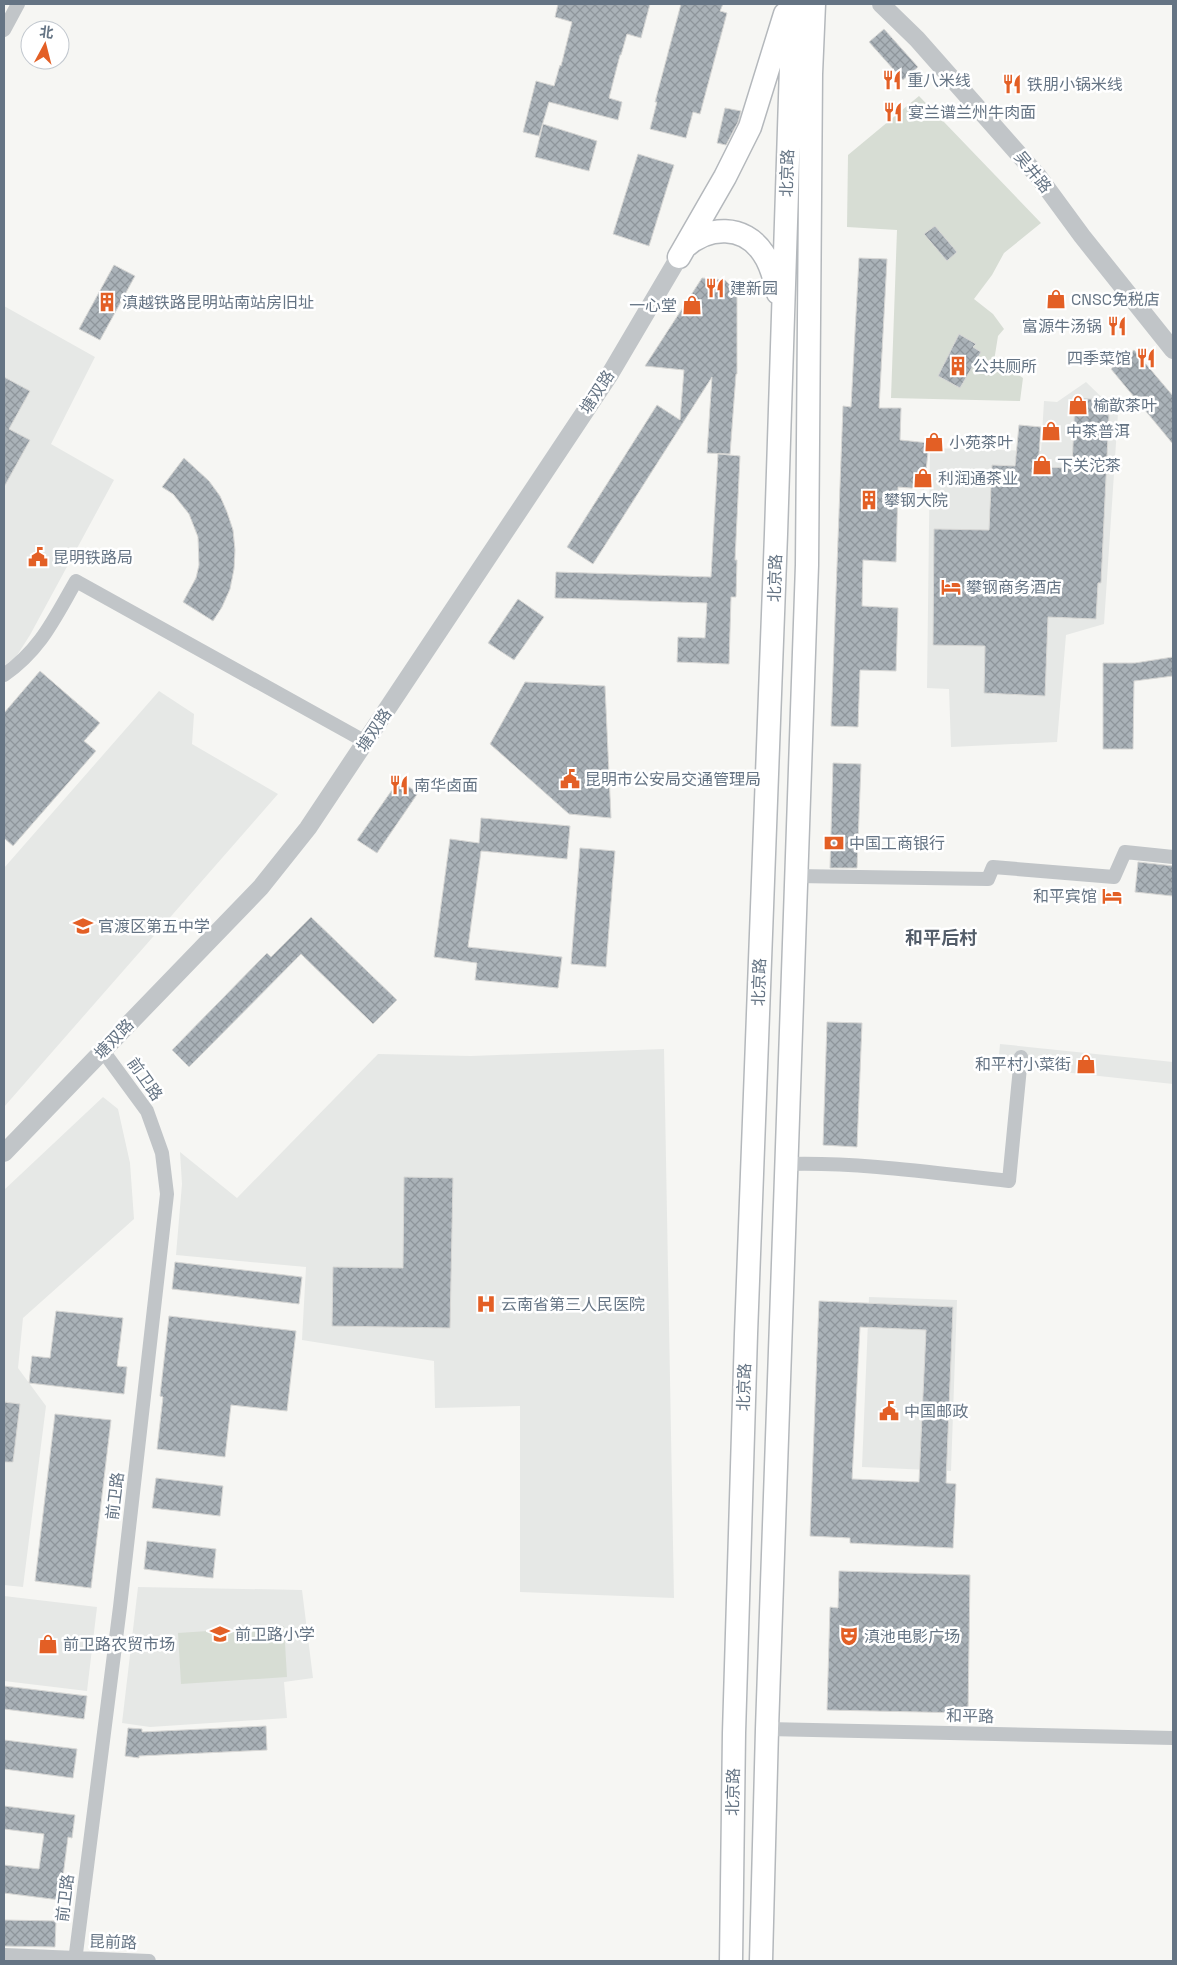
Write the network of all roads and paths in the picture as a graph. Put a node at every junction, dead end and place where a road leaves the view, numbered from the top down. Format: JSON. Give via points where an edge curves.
{"nodes":[{"id":1,"x":18,"y":4,"type":"edge"},
{"id":2,"x":789,"y":4,"type":"edge"},
{"id":3,"x":793,"y":4,"type":"edge"},
{"id":4,"x":814,"y":4,"type":"edge"},
{"id":5,"x":881,"y":4,"type":"edge"},
{"id":6,"x":4,"y":30,"type":"edge"},
{"id":7,"x":679,"y":256,"type":"junction"},
{"id":8,"x":782,"y":312,"type":"junction"},
{"id":9,"x":1173,"y":350,"type":"edge"},
{"id":10,"x":4,"y":674,"type":"edge"},
{"id":11,"x":366,"y":742,"type":"junction"},
{"id":12,"x":1173,"y":856,"type":"edge"},
{"id":13,"x":796,"y":876,"type":"junction"},
{"id":14,"x":103,"y":1051,"type":"junction"},
{"id":15,"x":1021,"y":1057,"type":"dead end"},
{"id":16,"x":4,"y":1153,"type":"edge"},
{"id":17,"x":787,"y":1164,"type":"junction"},
{"id":18,"x":767,"y":1729,"type":"junction"},
{"id":19,"x":1173,"y":1738,"type":"edge"},
{"id":20,"x":4,"y":1955,"type":"edge"},
{"id":21,"x":75,"y":1960,"type":"edge"},
{"id":22,"x":149,"y":1961,"type":"edge"},
{"id":23,"x":731,"y":1961,"type":"edge"},
{"id":24,"x":761,"y":1961,"type":"edge"}],
"edges":[{"from":1,"to":6,"type":"street"},
{"from":2,"to":7,"type":"main road","via":[[750,126]]},
{"from":3,"to":8,"type":"main road","name":"北京路"},
{"from":4,"to":13,"type":"main road","name":"北京路","via":[[807,565]]},
{"from":5,"to":9,"type":"street","name":"吴井路","via":[[912,34],[1038,176]]},
{"from":7,"to":8,"type":"main road","via":[[704,234],[727,231],[748,238],[768,262]]},
{"from":7,"to":11,"type":"street","name":"塘双路","via":[[610,374]]},
{"from":8,"to":23,"type":"main road","name":"北京路","via":[[746,1334]]},
{"from":10,"to":11,"type":"street","via":[[18,665],[41,641],[76,581]]},
{"from":11,"to":14,"type":"street","name":"塘双路","via":[[308,828],[261,887]]},
{"from":12,"to":13,"type":"street","via":[[1125,852],[1114,877],[993,867],[988,879]]},
{"from":13,"to":17,"type":"main road","name":"北京路"},
{"from":14,"to":16,"type":"street","name":"塘双路"},
{"from":14,"to":21,"type":"street","name":"前卫路","via":[[147,1111],[162,1153],[167,1194],[120,1607]]},
{"from":15,"to":17,"type":"street","via":[[1009,1181],[877,1167]]},
{"from":17,"to":18,"type":"main road","name":"北京路"},
{"from":18,"to":19,"type":"street","name":"和平路"},
{"from":18,"to":24,"type":"main road","name":"北京路"},
{"from":20,"to":21,"type":"street","name":"昆前路"},
{"from":21,"to":22,"type":"street","name":"昆前路"}]}
